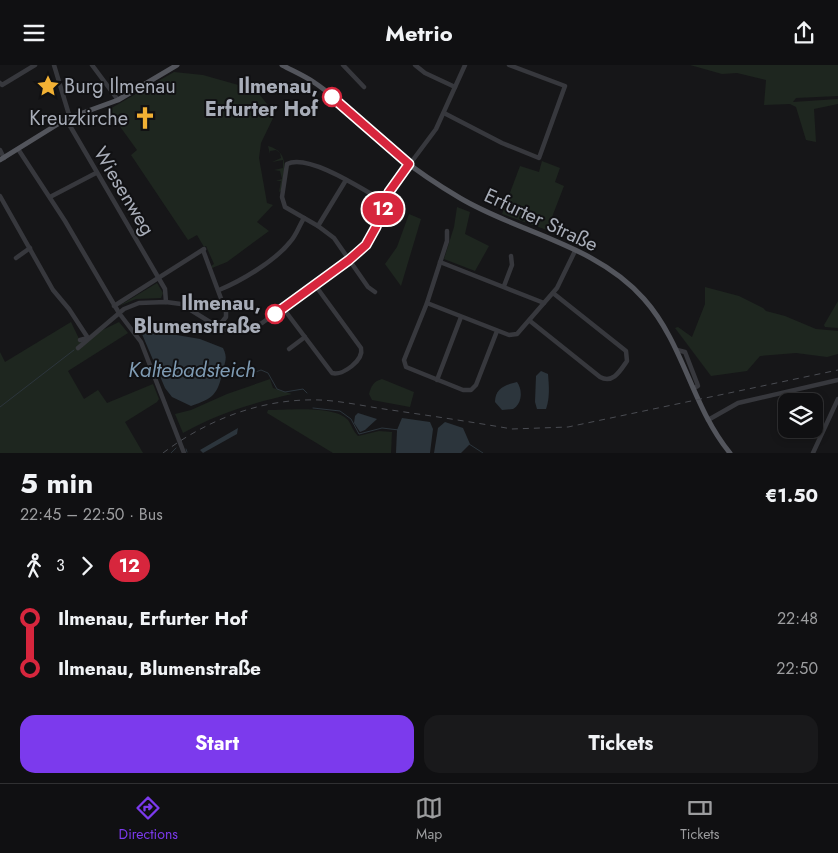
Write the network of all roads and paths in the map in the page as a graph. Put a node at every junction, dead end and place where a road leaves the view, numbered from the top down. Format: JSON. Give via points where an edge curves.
{"nodes":[{"id":1,"x":35,"y":65,"type":"edge"},
{"id":2,"x":54,"y":65,"type":"edge"},
{"id":3,"x":92,"y":65,"type":"edge"},
{"id":4,"x":177,"y":65,"type":"edge"},
{"id":5,"x":282,"y":65,"type":"edge"},
{"id":6,"x":343,"y":65,"type":"edge"},
{"id":7,"x":415,"y":65,"type":"edge"},
{"id":8,"x":465,"y":65,"type":"edge"},
{"id":9,"x":509,"y":65,"type":"edge"},
{"id":10,"x":0,"y":83,"type":"edge"},
{"id":11,"x":364,"y":87,"type":"dead end"},
{"id":12,"x":455,"y":87,"type":"junction"},
{"id":13,"x":118,"y":100,"type":"junction"},
{"id":14,"x":444,"y":113,"type":"junction"},
{"id":15,"x":68,"y":119,"type":"junction"},
{"id":16,"x":18,"y":149,"type":"junction"},
{"id":17,"x":0,"y":150,"type":"edge"},
{"id":18,"x":2,"y":159,"type":"edge"},
{"id":19,"x":409,"y":164,"type":"junction"},
{"id":20,"x":96,"y":173,"type":"junction"},
{"id":21,"x":346,"y":180,"type":"junction"},
{"id":22,"x":0,"y":196,"type":"edge"},
{"id":23,"x":50,"y":197,"type":"junction"},
{"id":24,"x":384,"y":202,"type":"junction"},
{"id":25,"x":304,"y":218,"type":"junction"},
{"id":26,"x":318,"y":226,"type":"junction"},
{"id":27,"x":447,"y":231,"type":"dead end"},
{"id":28,"x":30,"y":248,"type":"junction"},
{"id":29,"x":575,"y":251,"type":"junction"},
{"id":30,"x":511,"y":256,"type":"dead end"},
{"id":31,"x":16,"y":258,"type":"dead end"},
{"id":32,"x":349,"y":260,"type":"junction"},
{"id":33,"x":440,"y":262,"type":"junction"},
{"id":34,"x":158,"y":277,"type":"junction"},
{"id":35,"x":315,"y":285,"type":"junction"},
{"id":36,"x":504,"y":286,"type":"junction"},
{"id":37,"x":219,"y":290,"type":"junction"},
{"id":38,"x":375,"y":292,"type":"dead end"},
{"id":39,"x":553,"y":293,"type":"junction"},
{"id":40,"x":166,"y":302,"type":"junction"},
{"id":41,"x":427,"y":303,"type":"junction"},
{"id":42,"x":544,"y":303,"type":"junction"},
{"id":43,"x":114,"y":305,"type":"junction"},
{"id":44,"x":283,"y":308,"type":"junction"},
{"id":45,"x":119,"y":313,"type":"junction"},
{"id":46,"x":461,"y":317,"type":"junction"},
{"id":47,"x":530,"y":321,"type":"junction"},
{"id":48,"x":218,"y":327,"type":"junction"},
{"id":49,"x":497,"y":331,"type":"junction"},
{"id":50,"x":305,"y":337,"type":"junction"},
{"id":51,"x":88,"y":339,"type":"junction"},
{"id":52,"x":80,"y":340,"type":"dead end"},
{"id":53,"x":78,"y":347,"type":"dead end"},
{"id":54,"x":289,"y":349,"type":"dead end"},
{"id":55,"x":437,"y":380,"type":"junction"},
{"id":56,"x":838,"y":380,"type":"edge"},
{"id":57,"x":838,"y":399,"type":"edge"},
{"id":58,"x":708,"y":420,"type":"junction"},
{"id":59,"x":184,"y":453,"type":"edge"},
{"id":60,"x":730,"y":453,"type":"edge"},
{"id":61,"x":813,"y":453,"type":"edge"}],
"edges":[{"from":1,"to":10,"type":"street","via":[[2,85]]},
{"from":2,"to":15,"type":"street","name":"Wiesenweg"},
{"from":3,"to":13,"type":"street"},
{"from":4,"to":13,"type":"main road"},
{"from":5,"to":19,"type":"main road","name":"Erfurter Straße","via":[[324,89]]},
{"from":6,"to":11,"type":"street"},
{"from":7,"to":12,"type":"street"},
{"from":8,"to":12,"type":"street"},
{"from":9,"to":14,"type":"street","via":[[565,86],[539,158]]},
{"from":12,"to":14,"type":"street"},
{"from":13,"to":15,"type":"main road"},
{"from":14,"to":19,"type":"street"},
{"from":15,"to":16,"type":"main road"},
{"from":15,"to":20,"type":"street","name":"Wiesenweg"},
{"from":16,"to":18,"type":"main road"},
{"from":16,"to":23,"type":"street"},
{"from":17,"to":18,"type":"street"},
{"from":19,"to":24,"type":"street"},
{"from":19,"to":29,"type":"main road","name":"Erfurter Straße","via":[[467,202]]},
{"from":20,"to":23,"type":"street"},
{"from":20,"to":34,"type":"street","name":"Wiesenweg"},
{"from":21,"to":24,"type":"street"},
{"from":21,"to":25,"type":"street","via":[[312,165],[288,163],[282,197],[284,207]]},
{"from":21,"to":26,"type":"street"},
{"from":22,"to":28,"type":"street"},
{"from":23,"to":43,"type":"street"},
{"from":24,"to":32,"type":"street","via":[[372,236]]},
{"from":25,"to":26,"type":"street"},
{"from":25,"to":37,"type":"street","via":[[285,247],[240,281]]},
{"from":26,"to":32,"type":"street","via":[[334,239]]},
{"from":27,"to":33,"type":"street"},
{"from":28,"to":31,"type":"street"},
{"from":28,"to":51,"type":"street","via":[[53,290]]},
{"from":29,"to":39,"type":"street"},
{"from":29,"to":58,"type":"main road","name":"Erfurter Straße","via":[[611,271],[632,287],[654,311],[677,351]]},
{"from":30,"to":36,"type":"street","via":[[512,265]]},
{"from":32,"to":35,"type":"street"},
{"from":32,"to":38,"type":"street"},
{"from":33,"to":36,"type":"street"},
{"from":33,"to":41,"type":"street"},
{"from":34,"to":37,"type":"street","via":[[203,250]]},
{"from":34,"to":40,"type":"street","name":"Wiesenweg","via":[[165,289]]},
{"from":34,"to":43,"type":"street"},
{"from":35,"to":44,"type":"street"},
{"from":35,"to":50,"type":"street","via":[[361,348],[362,355],[340,373],[334,374]]},
{"from":36,"to":42,"type":"street"},
{"from":37,"to":48,"type":"street","via":[[226,314]]},
{"from":39,"to":42,"type":"street"},
{"from":39,"to":47,"type":"street","via":[[626,351],[627,361],[613,378],[606,380]]},
{"from":40,"to":45,"type":"street","via":[[133,304]]},
{"from":40,"to":48,"type":"street","via":[[189,307]]},
{"from":41,"to":46,"type":"street"},
{"from":41,"to":55,"type":"street","via":[[404,360],[406,367]]},
{"from":42,"to":47,"type":"street"},
{"from":43,"to":45,"type":"street"},
{"from":44,"to":48,"type":"street","via":[[247,330],[232,331]]},
{"from":44,"to":50,"type":"street"},
{"from":45,"to":51,"type":"street"},
{"from":45,"to":59,"type":"street","via":[[133,329],[147,355]]},
{"from":46,"to":49,"type":"street"},
{"from":46,"to":55,"type":"street"},
{"from":47,"to":49,"type":"street","via":[[517,334]]},
{"from":49,"to":55,"type":"street","via":[[474,388],[466,391]]},
{"from":50,"to":54,"type":"street"},
{"from":51,"to":52,"type":"street"},
{"from":51,"to":53,"type":"street"},
{"from":56,"to":58,"type":"street","via":[[738,403]]},
{"from":57,"to":61,"type":"street"},
{"from":58,"to":60,"type":"main road","name":"Erfurter Straße"}]}
